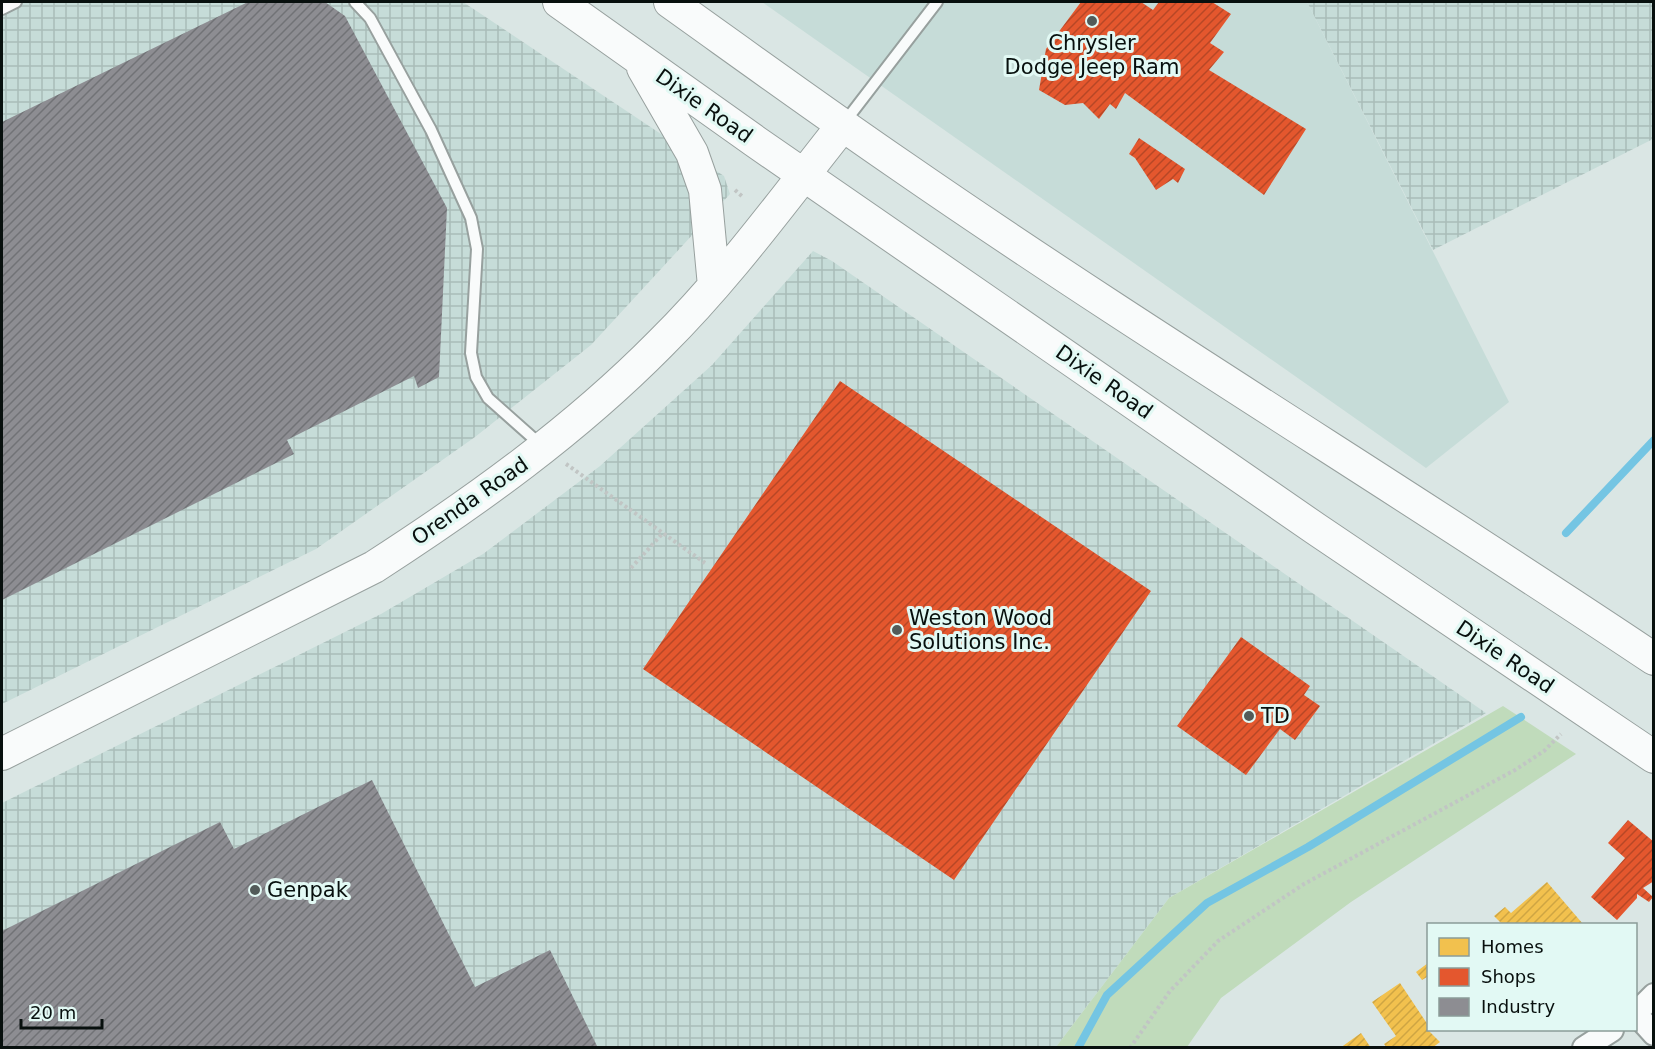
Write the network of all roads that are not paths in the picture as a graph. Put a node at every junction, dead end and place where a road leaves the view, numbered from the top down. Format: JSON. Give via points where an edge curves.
{"nodes":[{"id":1,"x":16,"y":2,"type":"edge"},
{"id":2,"x":354,"y":2,"type":"edge"},
{"id":3,"x":559,"y":2,"type":"edge"},
{"id":4,"x":670,"y":2,"type":"edge"},
{"id":5,"x":937,"y":2,"type":"edge"},
{"id":6,"x":2,"y":9,"type":"edge"},
{"id":7,"x":639,"y":60,"type":"junction"},
{"id":8,"x":843,"y":125,"type":"junction"},
{"id":9,"x":803,"y":175,"type":"junction"},
{"id":10,"x":714,"y":286,"type":"junction"},
{"id":11,"x":544,"y":448,"type":"junction"},
{"id":12,"x":1653,"y":659,"type":"edge"},
{"id":13,"x":2,"y":754,"type":"edge"},
{"id":14,"x":1653,"y":757,"type":"edge"},
{"id":15,"x":1653,"y":995,"type":"edge"},
{"id":16,"x":1637,"y":1012,"type":"edge"},
{"id":17,"x":1637,"y":1016,"type":"edge"},
{"id":18,"x":1609,"y":1031,"type":"edge"},
{"id":19,"x":1653,"y":1034,"type":"edge"},
{"id":20,"x":1584,"y":1047,"type":"edge"}],
"edges":[{"from":1,"to":6,"type":"lane"},
{"from":2,"to":11,"type":"lane","via":[[370,18],[471,218],[477,249],[471,353],[476,377],[488,398]]},
{"from":3,"to":7,"type":"main road","name":"Dixie Road"},
{"from":4,"to":8,"type":"main road"},
{"from":5,"to":8,"type":"lane"},
{"from":7,"to":9,"type":"main road","name":"Dixie Road"},
{"from":7,"to":10,"type":"main road","via":[[692,153],[705,189]]},
{"from":8,"to":9,"type":"main road","name":"Orenda Road"},
{"from":8,"to":12,"type":"main road"},
{"from":9,"to":10,"type":"main road","name":"Orenda Road"},
{"from":9,"to":14,"type":"main road","name":"Dixie Road","via":[[1316,530]]},
{"from":10,"to":11,"type":"main road","name":"Orenda Road","via":[[661,344]]},
{"from":11,"to":13,"type":"main road","name":"Orenda Road","via":[[429,531],[364,572]]},
{"from":15,"to":16,"type":"street"},
{"from":17,"to":19,"type":"street"},
{"from":18,"to":20,"type":"street"}]}
